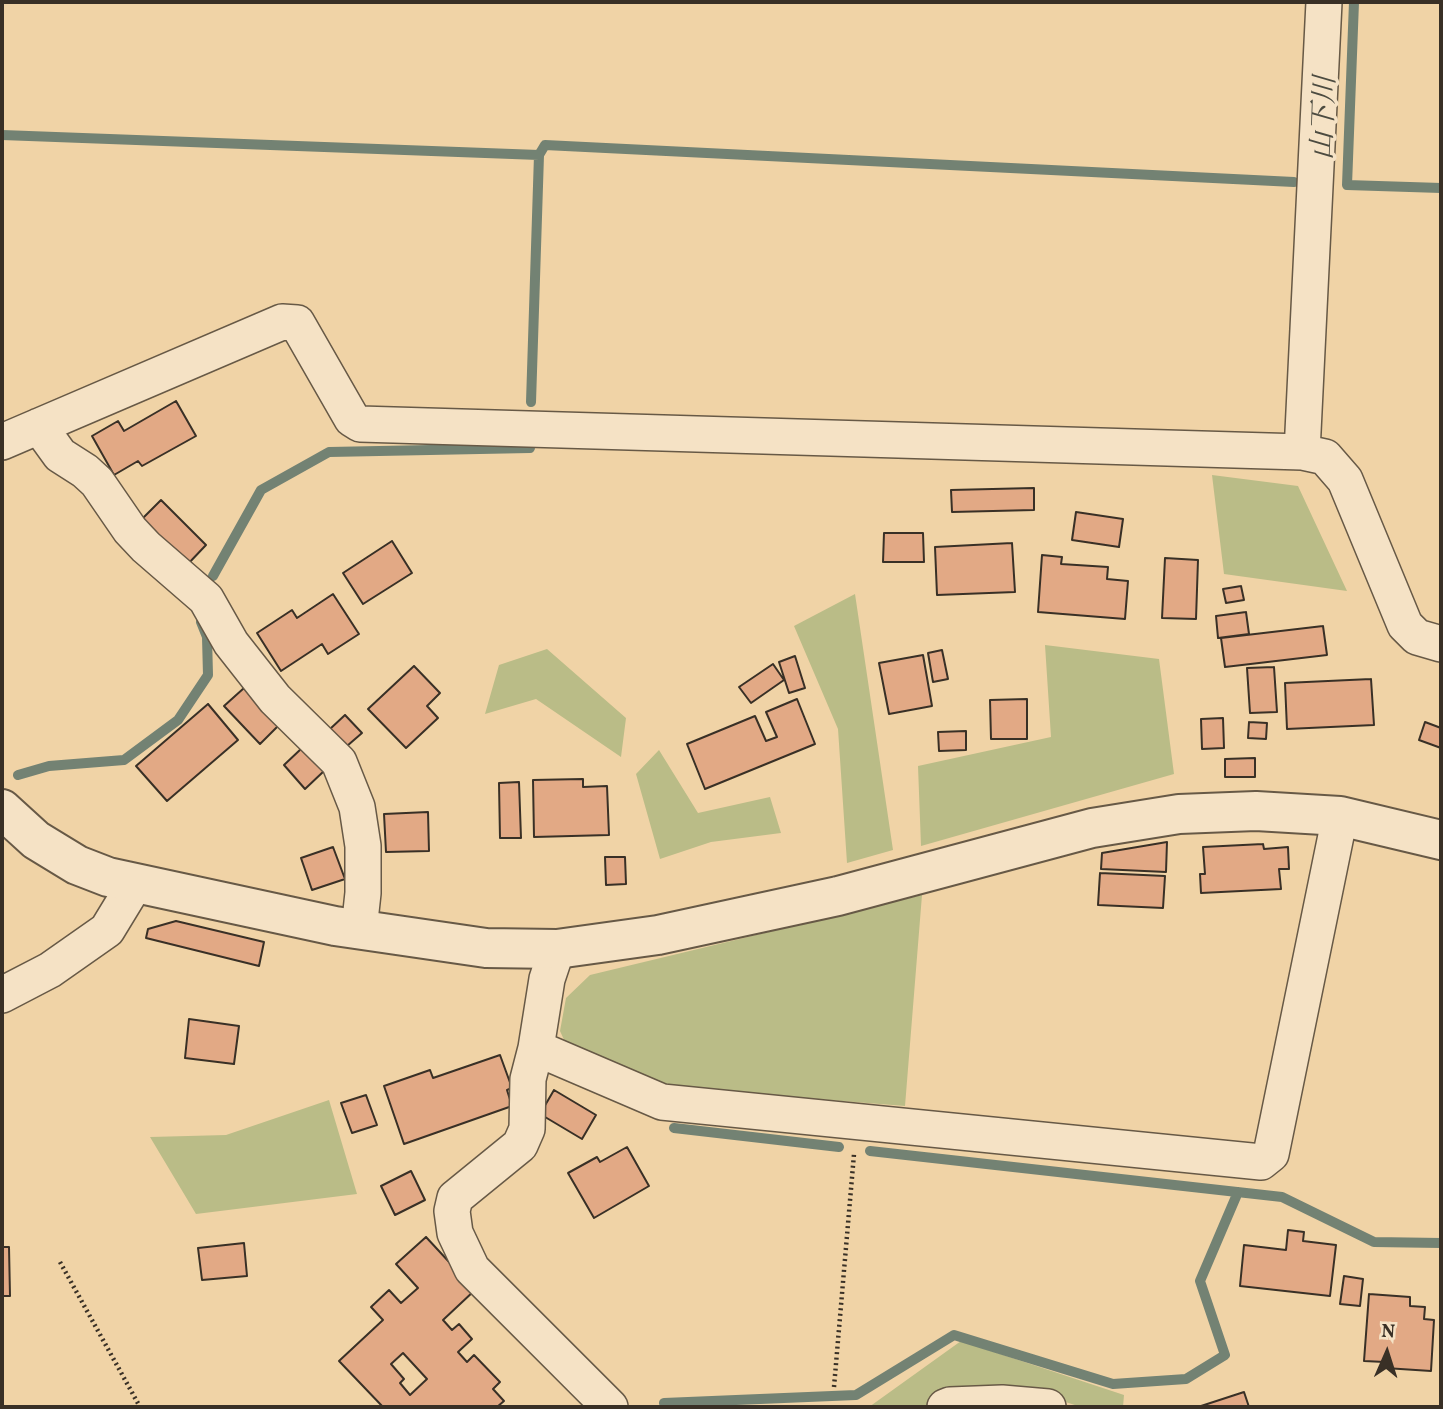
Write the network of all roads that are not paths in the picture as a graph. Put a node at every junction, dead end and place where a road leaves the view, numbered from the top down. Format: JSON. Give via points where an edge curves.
{"nodes":[{"id":1,"x":1324,"y":2,"type":"edge"},
{"id":2,"x":40,"y":426,"type":"junction"},
{"id":3,"x":2,"y":442,"type":"edge"},
{"id":4,"x":1302,"y":452,"type":"junction"},
{"id":5,"x":1441,"y":643,"type":"edge"},
{"id":6,"x":2,"y":809,"type":"edge"},
{"id":7,"x":1340,"y":816,"type":"junction"},
{"id":8,"x":1441,"y":840,"type":"edge"},
{"id":9,"x":135,"y":884,"type":"junction"},
{"id":10,"x":359,"y":930,"type":"junction"},
{"id":11,"x":557,"y":949,"type":"junction"},
{"id":12,"x":2,"y":995,"type":"edge"},
{"id":13,"x":536,"y":1048,"type":"junction"},
{"id":14,"x":610,"y":1407,"type":"edge"},
{"id":15,"x":945,"y":1407,"type":"edge"},
{"id":16,"x":1048,"y":1407,"type":"edge"}],
"edges":[{"from":1,"to":4,"type":"street"},
{"from":2,"to":3,"type":"street"},
{"from":2,"to":4,"type":"street","via":[[282,322],[297,323],[352,419],[360,424]]},
{"from":2,"to":10,"type":"street","via":[[60,455],[97,482],[146,547],[206,599],[231,643],[275,699],[339,762],[357,807],[363,845]]},
{"from":4,"to":5,"type":"street","via":[[1325,457],[1345,480],[1405,625],[1417,638]]},
{"from":6,"to":9,"type":"street","via":[[36,840],[77,864]]},
{"from":7,"to":8,"type":"street"},
{"from":7,"to":11,"type":"street","via":[[1256,811],[1179,814],[1105,826],[838,896],[658,935]]},
{"from":7,"to":13,"type":"street","via":[[1271,1154],[1261,1162],[662,1102]]},
{"from":9,"to":10,"type":"street"},
{"from":9,"to":12,"type":"street","via":[[107,930],[50,970]]},
{"from":10,"to":11,"type":"street","via":[[486,948]]},
{"from":11,"to":13,"type":"street","via":[[547,979]]},
{"from":13,"to":14,"type":"street","via":[[528,1079],[527,1129],[520,1145],[455,1198],[455,1233],[472,1269]]},
{"from":15,"to":16,"type":"street","via":[[1002,1403]]}]}
